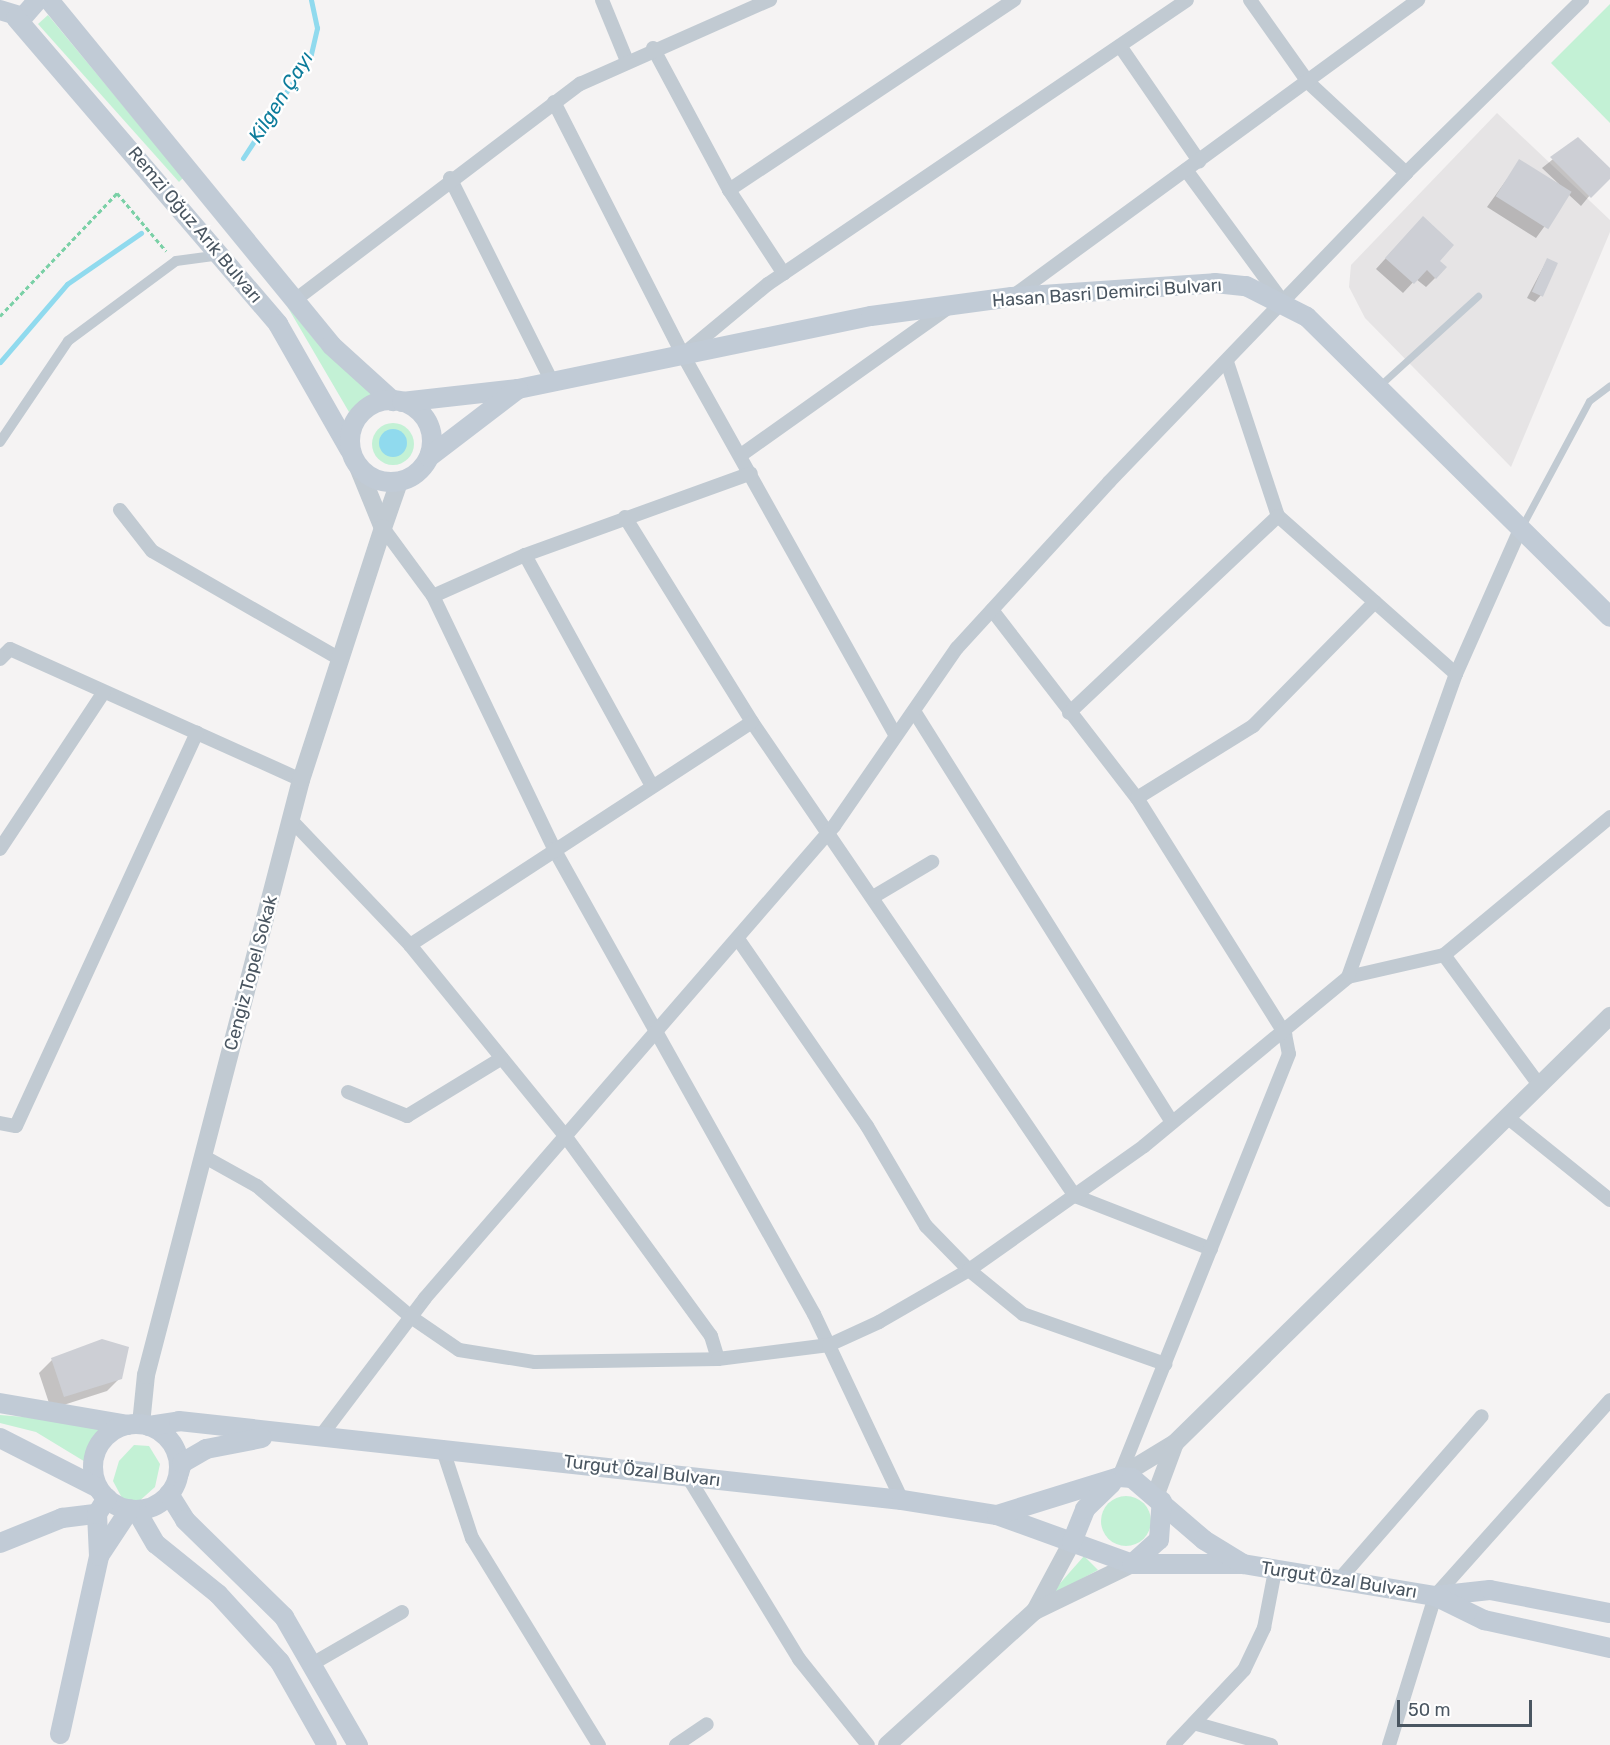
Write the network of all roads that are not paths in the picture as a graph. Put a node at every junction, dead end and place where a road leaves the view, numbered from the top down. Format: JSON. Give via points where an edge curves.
{"nodes":[{"id":1,"x":38,"y":0,"type":"edge"},
{"id":2,"x":49,"y":0,"type":"edge"},
{"id":3,"x":602,"y":0,"type":"edge"},
{"id":4,"x":770,"y":0,"type":"edge"},
{"id":5,"x":1014,"y":0,"type":"edge"},
{"id":6,"x":1187,"y":0,"type":"edge"},
{"id":7,"x":1250,"y":0,"type":"edge"},
{"id":8,"x":1418,"y":0,"type":"edge"},
{"id":9,"x":1582,"y":0,"type":"edge"},
{"id":10,"x":4,"y":14,"type":"edge"},
{"id":11,"x":1120,"y":46,"type":"junction"},
{"id":12,"x":653,"y":48,"type":"junction"},
{"id":13,"x":627,"y":61,"type":"junction"},
{"id":14,"x":1308,"y":82,"type":"junction"},
{"id":15,"x":554,"y":102,"type":"junction"},
{"id":16,"x":1198,"y":161,"type":"junction"},
{"id":17,"x":1186,"y":170,"type":"junction"},
{"id":18,"x":1406,"y":173,"type":"junction"},
{"id":19,"x":450,"y":178,"type":"junction"},
{"id":20,"x":729,"y":190,"type":"junction"},
{"id":21,"x":221,"y":255,"type":"junction"},
{"id":22,"x":783,"y":273,"type":"junction"},
{"id":23,"x":1478,"y":296,"type":"dead end"},
{"id":24,"x":1012,"y":297,"type":"junction"},
{"id":25,"x":295,"y":300,"type":"junction"},
{"id":26,"x":1283,"y":302,"type":"junction"},
{"id":27,"x":952,"y":305,"type":"junction"},
{"id":28,"x":683,"y":355,"type":"junction"},
{"id":29,"x":1227,"y":362,"type":"junction"},
{"id":30,"x":552,"y":382,"type":"junction"},
{"id":31,"x":1610,"y":385,"type":"edge"},
{"id":32,"x":1379,"y":386,"type":"junction"},
{"id":33,"x":518,"y":389,"type":"junction"},
{"id":34,"x":397,"y":401,"type":"junction"},
{"id":35,"x":0,"y":442,"type":"edge"},
{"id":36,"x":741,"y":455,"type":"junction"},
{"id":37,"x":353,"y":456,"type":"junction"},
{"id":38,"x":429,"y":457,"type":"junction"},
{"id":39,"x":751,"y":473,"type":"junction"},
{"id":40,"x":399,"y":482,"type":"junction"},
{"id":41,"x":120,"y":510,"type":"dead end"},
{"id":42,"x":1278,"y":516,"type":"junction"},
{"id":43,"x":625,"y":517,"type":"junction"},
{"id":44,"x":1521,"y":527,"type":"junction"},
{"id":45,"x":383,"y":528,"type":"junction"},
{"id":46,"x":525,"y":555,"type":"junction"},
{"id":47,"x":433,"y":596,"type":"junction"},
{"id":48,"x":1376,"y":602,"type":"junction"},
{"id":49,"x":992,"y":610,"type":"junction"},
{"id":50,"x":1610,"y":617,"type":"edge"},
{"id":51,"x":0,"y":659,"type":"edge"},
{"id":52,"x":340,"y":659,"type":"junction"},
{"id":53,"x":1456,"y":674,"type":"junction"},
{"id":54,"x":104,"y":692,"type":"junction"},
{"id":55,"x":914,"y":711,"type":"junction"},
{"id":56,"x":1069,"y":713,"type":"junction"},
{"id":57,"x":752,"y":722,"type":"junction"},
{"id":58,"x":197,"y":734,"type":"junction"},
{"id":59,"x":897,"y":736,"type":"junction"},
{"id":60,"x":301,"y":780,"type":"junction"},
{"id":61,"x":652,"y":786,"type":"junction"},
{"id":62,"x":1137,"y":798,"type":"junction"},
{"id":63,"x":1610,"y":817,"type":"edge"},
{"id":64,"x":291,"y":820,"type":"junction"},
{"id":65,"x":829,"y":831,"type":"junction"},
{"id":66,"x":0,"y":849,"type":"edge"},
{"id":67,"x":554,"y":849,"type":"junction"},
{"id":68,"x":932,"y":862,"type":"dead end"},
{"id":69,"x":873,"y":897,"type":"junction"},
{"id":70,"x":738,"y":939,"type":"junction"},
{"id":71,"x":410,"y":945,"type":"junction"},
{"id":72,"x":1444,"y":955,"type":"junction"},
{"id":73,"x":1348,"y":977,"type":"junction"},
{"id":74,"x":1610,"y":1016,"type":"edge"},
{"id":75,"x":657,"y":1033,"type":"junction"},
{"id":76,"x":1285,"y":1034,"type":"junction"},
{"id":77,"x":502,"y":1058,"type":"junction"},
{"id":78,"x":1539,"y":1085,"type":"junction"},
{"id":79,"x":348,"y":1092,"type":"dead end"},
{"id":80,"x":1507,"y":1117,"type":"junction"},
{"id":81,"x":1171,"y":1121,"type":"junction"},
{"id":82,"x":0,"y":1123,"type":"edge"},
{"id":83,"x":566,"y":1137,"type":"junction"},
{"id":84,"x":203,"y":1156,"type":"junction"},
{"id":85,"x":1075,"y":1196,"type":"junction"},
{"id":86,"x":1610,"y":1200,"type":"edge"},
{"id":87,"x":1211,"y":1249,"type":"junction"},
{"id":88,"x":969,"y":1270,"type":"junction"},
{"id":89,"x":411,"y":1317,"type":"junction"},
{"id":90,"x":829,"y":1345,"type":"junction"},
{"id":91,"x":718,"y":1359,"type":"junction"},
{"id":92,"x":1165,"y":1364,"type":"junction"},
{"id":93,"x":1610,"y":1400,"type":"edge"},
{"id":94,"x":0,"y":1403,"type":"edge"},
{"id":95,"x":1482,"y":1416,"type":"dead end"},
{"id":96,"x":139,"y":1425,"type":"junction"},
{"id":97,"x":286,"y":1435,"type":"junction"},
{"id":98,"x":320,"y":1437,"type":"junction"},
{"id":99,"x":0,"y":1438,"type":"edge"},
{"id":100,"x":1175,"y":1443,"type":"junction"},
{"id":101,"x":441,"y":1447,"type":"junction"},
{"id":102,"x":179,"y":1473,"type":"junction"},
{"id":103,"x":688,"y":1477,"type":"junction"},
{"id":104,"x":1119,"y":1477,"type":"junction"},
{"id":105,"x":169,"y":1494,"type":"junction"},
{"id":106,"x":1159,"y":1497,"type":"junction"},
{"id":107,"x":101,"y":1500,"type":"junction"},
{"id":108,"x":902,"y":1500,"type":"junction"},
{"id":109,"x":133,"y":1510,"type":"junction"},
{"id":110,"x":998,"y":1515,"type":"junction"},
{"id":111,"x":1072,"y":1542,"type":"junction"},
{"id":112,"x":0,"y":1543,"type":"edge"},
{"id":113,"x":99,"y":1556,"type":"junction"},
{"id":114,"x":1132,"y":1564,"type":"junction"},
{"id":115,"x":1243,"y":1564,"type":"junction"},
{"id":116,"x":1275,"y":1570,"type":"junction"},
{"id":117,"x":1336,"y":1581,"type":"junction"},
{"id":118,"x":1436,"y":1596,"type":"junction"},
{"id":119,"x":1035,"y":1611,"type":"junction"},
{"id":120,"x":402,"y":1612,"type":"dead end"},
{"id":121,"x":1610,"y":1613,"type":"edge"},
{"id":122,"x":1610,"y":1648,"type":"edge"},
{"id":123,"x":312,"y":1664,"type":"junction"},
{"id":124,"x":707,"y":1724,"type":"dead end"},
{"id":125,"x":1197,"y":1724,"type":"junction"},
{"id":126,"x":54,"y":1741,"type":"edge"},
{"id":127,"x":327,"y":1745,"type":"edge"},
{"id":128,"x":358,"y":1745,"type":"edge"},
{"id":129,"x":599,"y":1745,"type":"edge"},
{"id":130,"x":675,"y":1745,"type":"edge"},
{"id":131,"x":868,"y":1745,"type":"edge"},
{"id":132,"x":887,"y":1745,"type":"edge"},
{"id":133,"x":1173,"y":1745,"type":"edge"},
{"id":134,"x":1271,"y":1745,"type":"edge"},
{"id":135,"x":1389,"y":1745,"type":"edge"}],
"edges":[{"from":1,"to":10,"type":"main road","via":[[30,13]]},
{"from":2,"to":25,"type":"main road","name":"Remzi Oğuz Arık Bulvarı"},
{"from":3,"to":13,"type":"street"},
{"from":4,"to":12,"type":"street"},
{"from":5,"to":20,"type":"street"},
{"from":6,"to":11,"type":"street"},
{"from":7,"to":14,"type":"street"},
{"from":8,"to":14,"type":"street"},
{"from":9,"to":18,"type":"street"},
{"from":10,"to":21,"type":"main road","name":"Remzi Oğuz Arık Bulvarı"},
{"from":11,"to":16,"type":"street"},
{"from":11,"to":22,"type":"street"},
{"from":12,"to":13,"type":"street"},
{"from":12,"to":20,"type":"street"},
{"from":13,"to":15,"type":"street"},
{"from":14,"to":16,"type":"street"},
{"from":14,"to":18,"type":"street"},
{"from":15,"to":19,"type":"street"},
{"from":15,"to":28,"type":"street"},
{"from":16,"to":17,"type":"street"},
{"from":17,"to":24,"type":"street"},
{"from":17,"to":26,"type":"street"},
{"from":18,"to":26,"type":"street"},
{"from":19,"to":25,"type":"street"},
{"from":19,"to":30,"type":"street"},
{"from":20,"to":22,"type":"street"},
{"from":21,"to":35,"type":"street","via":[[176,261],[68,341]]},
{"from":21,"to":37,"type":"main road","name":"Remzi Oğuz Arık Bulvarı","via":[[300,355]]},
{"from":22,"to":28,"type":"street"},
{"from":23,"to":32,"type":"lane"},
{"from":24,"to":26,"type":"main road","name":"Hasan Basri Demirci Bulvarı","via":[[1215,283],[1246,286]]},
{"from":24,"to":27,"type":"main road","name":"Hasan Basri Demirci Bulvarı"},
{"from":25,"to":34,"type":"main road","name":"Remzi Oğuz Arık Bulvarı","via":[[344,359]]},
{"from":26,"to":29,"type":"street"},
{"from":26,"to":32,"type":"main road","name":"Hasan Basri Demirci Bulvarı","via":[[1306,317]]},
{"from":27,"to":28,"type":"main road","name":"Hasan Basri Demirci Bulvarı"},
{"from":27,"to":36,"type":"street"},
{"from":28,"to":30,"type":"main road","name":"Hasan Basri Demirci Bulvarı"},
{"from":28,"to":36,"type":"street"},
{"from":29,"to":42,"type":"street"},
{"from":29,"to":49,"type":"street"},
{"from":30,"to":33,"type":"main road","name":"Hasan Basri Demirci Bulvarı"},
{"from":31,"to":44,"type":"lane","via":[[1589,401]]},
{"from":32,"to":44,"type":"main road","name":"Hasan Basri Demirci Bulvarı"},
{"from":33,"to":34,"type":"main road","name":"Hasan Basri Demirci Bulvarı"},
{"from":33,"to":38,"type":"main road","name":"Hasan Basri Demirci Bulvarı"},
{"from":34,"to":37,"type":"main road","via":[[360,415]]},
{"from":34,"to":38,"type":"main road","name":"Remzi Oğuz Arık Bulvarı","via":[[424,418],[432,444]]},
{"from":36,"to":39,"type":"street"},
{"from":37,"to":40,"type":"main road","name":"Remzi Oğuz Arık Bulvarı","via":[[374,479]]},
{"from":37,"to":45,"type":"street"},
{"from":38,"to":40,"type":"main road","via":[[412,477]]},
{"from":39,"to":43,"type":"street"},
{"from":39,"to":59,"type":"street"},
{"from":40,"to":45,"type":"street","name":"Cengiz Topel Sokak"},
{"from":41,"to":52,"type":"street","via":[[153,551]]},
{"from":42,"to":48,"type":"street"},
{"from":42,"to":56,"type":"street"},
{"from":43,"to":46,"type":"street"},
{"from":43,"to":57,"type":"street"},
{"from":44,"to":50,"type":"main road","name":"Hasan Basri Demirci Bulvarı"},
{"from":44,"to":53,"type":"street"},
{"from":45,"to":47,"type":"street"},
{"from":45,"to":52,"type":"street","name":"Cengiz Topel Sokak"},
{"from":46,"to":47,"type":"street"},
{"from":46,"to":61,"type":"street"},
{"from":47,"to":67,"type":"street"},
{"from":48,"to":53,"type":"street"},
{"from":48,"to":62,"type":"street","via":[[1253,726]]},
{"from":49,"to":55,"type":"street"},
{"from":49,"to":56,"type":"street"},
{"from":51,"to":54,"type":"street","via":[[10,649]]},
{"from":52,"to":60,"type":"street","name":"Cengiz Topel Sokak"},
{"from":53,"to":73,"type":"street"},
{"from":54,"to":58,"type":"street"},
{"from":54,"to":66,"type":"street"},
{"from":55,"to":59,"type":"street"},
{"from":55,"to":81,"type":"street"},
{"from":56,"to":62,"type":"street"},
{"from":57,"to":61,"type":"street"},
{"from":57,"to":65,"type":"street"},
{"from":58,"to":60,"type":"street"},
{"from":58,"to":82,"type":"street","via":[[16,1126]]},
{"from":59,"to":65,"type":"street"},
{"from":60,"to":64,"type":"street","name":"Cengiz Topel Sokak"},
{"from":61,"to":67,"type":"street"},
{"from":62,"to":76,"type":"street"},
{"from":63,"to":72,"type":"street"},
{"from":64,"to":71,"type":"street"},
{"from":64,"to":84,"type":"street","name":"Cengiz Topel Sokak"},
{"from":65,"to":69,"type":"street"},
{"from":65,"to":70,"type":"street"},
{"from":67,"to":71,"type":"street"},
{"from":67,"to":75,"type":"street"},
{"from":68,"to":69,"type":"street"},
{"from":69,"to":85,"type":"street"},
{"from":70,"to":75,"type":"street"},
{"from":70,"to":88,"type":"street","via":[[867,1126],[926,1226]]},
{"from":71,"to":77,"type":"street"},
{"from":72,"to":73,"type":"street"},
{"from":72,"to":78,"type":"street"},
{"from":73,"to":76,"type":"street"},
{"from":74,"to":78,"type":"street"},
{"from":75,"to":83,"type":"street"},
{"from":75,"to":90,"type":"street"},
{"from":76,"to":81,"type":"street"},
{"from":76,"to":87,"type":"street","via":[[1289,1054]]},
{"from":77,"to":79,"type":"street","via":[[407,1116]]},
{"from":77,"to":83,"type":"street"},
{"from":78,"to":80,"type":"street"},
{"from":80,"to":86,"type":"street"},
{"from":80,"to":100,"type":"street"},
{"from":81,"to":85,"type":"street"},
{"from":83,"to":89,"type":"street"},
{"from":83,"to":91,"type":"street","via":[[711,1336]]},
{"from":84,"to":89,"type":"street","via":[[256,1186]]},
{"from":84,"to":96,"type":"street","name":"Cengiz Topel Sokak","via":[[146,1376]]},
{"from":85,"to":87,"type":"street"},
{"from":85,"to":88,"type":"street"},
{"from":87,"to":92,"type":"street"},
{"from":88,"to":90,"type":"street"},
{"from":88,"to":92,"type":"street","via":[[1023,1314]]},
{"from":89,"to":91,"type":"street","via":[[459,1350],[535,1362]]},
{"from":89,"to":98,"type":"street"},
{"from":90,"to":91,"type":"street"},
{"from":90,"to":108,"type":"street"},
{"from":92,"to":104,"type":"street"},
{"from":93,"to":118,"type":"street"},
{"from":94,"to":96,"type":"main road","name":"Turgut Özal Bulvarı"},
{"from":95,"to":117,"type":"street"},
{"from":96,"to":97,"type":"main road","name":"Turgut Özal Bulvarı","via":[[179,1421]]},
{"from":96,"to":102,"type":"main road","name":"Turgut Özal Bulvarı","via":[[174,1446]]},
{"from":96,"to":107,"type":"main road","name":"Turgut Özal Bulvarı","via":[[97,1449]]},
{"from":97,"to":98,"type":"main road","name":"Turgut Özal Bulvarı"},
{"from":97,"to":102,"type":"main road","name":"Turgut Özal Bulvarı","via":[[220,1444],[193,1455]]},
{"from":98,"to":101,"type":"main road","name":"Turgut Özal Bulvarı"},
{"from":99,"to":107,"type":"main road"},
{"from":100,"to":104,"type":"street"},
{"from":100,"to":106,"type":"street"},
{"from":101,"to":103,"type":"main road","name":"Turgut Özal Bulvarı"},
{"from":101,"to":129,"type":"street","via":[[472,1538]]},
{"from":102,"to":105,"type":"main road","name":"Turgut Özal Bulvarı"},
{"from":103,"to":108,"type":"main road","name":"Turgut Özal Bulvarı"},
{"from":103,"to":131,"type":"street","via":[[799,1659]]},
{"from":104,"to":106,"type":"main road","name":"Turgut Özal Bulvarı","via":[[1132,1478]]},
{"from":104,"to":110,"type":"main road","name":"Turgut Özal Bulvarı"},
{"from":104,"to":111,"type":"main road","via":[[1085,1509]]},
{"from":105,"to":109,"type":"main road"},
{"from":105,"to":123,"type":"main road","via":[[185,1520],[284,1617]]},
{"from":106,"to":114,"type":"main road","via":[[1159,1540]]},
{"from":106,"to":115,"type":"main road","name":"Turgut Özal Bulvarı","via":[[1204,1540]]},
{"from":107,"to":109,"type":"main road"},
{"from":107,"to":112,"type":"main road"},
{"from":107,"to":113,"type":"main road"},
{"from":108,"to":110,"type":"main road","name":"Turgut Özal Bulvarı"},
{"from":109,"to":113,"type":"main road"},
{"from":109,"to":127,"type":"main road","via":[[156,1544],[218,1594],[280,1662]]},
{"from":110,"to":111,"type":"main road","name":"Turgut Özal Bulvarı"},
{"from":111,"to":114,"type":"main road","name":"Turgut Özal Bulvarı"},
{"from":111,"to":119,"type":"street"},
{"from":113,"to":126,"type":"main road"},
{"from":114,"to":115,"type":"main road","name":"Turgut Özal Bulvarı"},
{"from":114,"to":119,"type":"street"},
{"from":115,"to":116,"type":"main road","name":"Turgut Özal Bulvarı"},
{"from":116,"to":117,"type":"main road","name":"Turgut Özal Bulvarı"},
{"from":116,"to":125,"type":"street","via":[[1263,1628],[1244,1670]]},
{"from":117,"to":118,"type":"main road","name":"Turgut Özal Bulvarı"},
{"from":118,"to":121,"type":"main road","name":"Turgut Özal Bulvarı","via":[[1490,1590]]},
{"from":118,"to":122,"type":"main road","name":"Turgut Özal Bulvarı","via":[[1484,1620]]},
{"from":118,"to":135,"type":"street"},
{"from":119,"to":132,"type":"street"},
{"from":120,"to":123,"type":"street"},
{"from":123,"to":128,"type":"main road"},
{"from":124,"to":130,"type":"street"},
{"from":125,"to":133,"type":"street"},
{"from":125,"to":134,"type":"street"}]}
